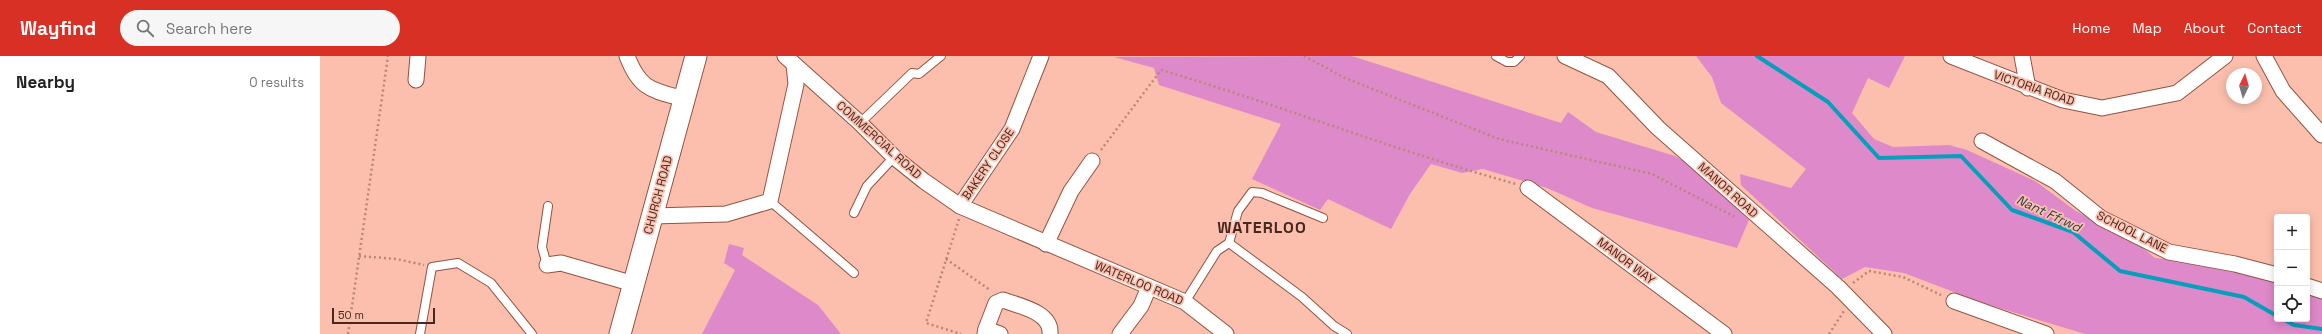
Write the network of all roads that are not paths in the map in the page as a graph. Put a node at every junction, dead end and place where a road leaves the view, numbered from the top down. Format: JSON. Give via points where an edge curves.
{"nodes":[{"id":1,"x":418,"y":56,"type":"edge"},
{"id":2,"x":627,"y":56,"type":"edge"},
{"id":3,"x":696,"y":56,"type":"edge"},
{"id":4,"x":941,"y":56,"type":"edge"},
{"id":5,"x":1041,"y":56,"type":"edge"},
{"id":6,"x":1496,"y":56,"type":"edge"},
{"id":7,"x":1520,"y":56,"type":"edge"},
{"id":8,"x":1565,"y":56,"type":"edge"},
{"id":9,"x":1951,"y":56,"type":"edge"},
{"id":10,"x":2022,"y":56,"type":"edge"},
{"id":11,"x":2225,"y":56,"type":"edge"},
{"id":12,"x":2264,"y":56,"type":"edge"},
{"id":13,"x":790,"y":61,"type":"edge"},
{"id":14,"x":416,"y":80,"type":"dead end"},
{"id":15,"x":2028,"y":88,"type":"junction"},
{"id":16,"x":684,"y":99,"type":"junction"},
{"id":17,"x":860,"y":123,"type":"junction"},
{"id":18,"x":2322,"y":135,"type":"edge"},
{"id":19,"x":1982,"y":141,"type":"dead end"},
{"id":20,"x":894,"y":157,"type":"junction"},
{"id":21,"x":1092,"y":161,"type":"road end"},
{"id":22,"x":1528,"y":188,"type":"road end"},
{"id":23,"x":770,"y":201,"type":"junction"},
{"id":24,"x":548,"y":206,"type":"dead end"},
{"id":25,"x":960,"y":206,"type":"junction"},
{"id":26,"x":854,"y":213,"type":"dead end"},
{"id":27,"x":653,"y":216,"type":"junction"},
{"id":28,"x":1323,"y":218,"type":"dead end"},
{"id":29,"x":1229,"y":243,"type":"junction"},
{"id":30,"x":1046,"y":244,"type":"junction"},
{"id":31,"x":547,"y":265,"type":"joint"},
{"id":32,"x":854,"y":273,"type":"dead end"},
{"id":33,"x":2274,"y":274,"type":"edge"},
{"id":34,"x":634,"y":284,"type":"junction"},
{"id":35,"x":1150,"y":287,"type":"junction"},
{"id":36,"x":2310,"y":287,"type":"edge"},
{"id":37,"x":2322,"y":291,"type":"edge"},
{"id":38,"x":1954,"y":301,"type":"road end"},
{"id":39,"x":1185,"y":302,"type":"junction"},
{"id":40,"x":990,"y":332,"type":"edge"},
{"id":41,"x":420,"y":334,"type":"edge"},
{"id":42,"x":532,"y":334,"type":"edge"},
{"id":43,"x":620,"y":334,"type":"edge"},
{"id":44,"x":1050,"y":334,"type":"edge"},
{"id":45,"x":1120,"y":334,"type":"edge"},
{"id":46,"x":1226,"y":334,"type":"edge"},
{"id":47,"x":1347,"y":334,"type":"edge"},
{"id":48,"x":1724,"y":334,"type":"edge"},
{"id":49,"x":1884,"y":334,"type":"edge"},
{"id":50,"x":2046,"y":334,"type":"edge"}],
"edges":[{"from":1,"to":14,"type":"street"},
{"from":2,"to":16,"type":"street","via":[[636,76],[648,89]]},
{"from":3,"to":16,"type":"main road","name":"CHURCH ROAD"},
{"from":4,"to":17,"type":"lane","via":[[919,74],[912,73]]},
{"from":5,"to":25,"type":"street","name":"BAKERY CLOSE","via":[[1012,129]]},
{"from":6,"to":7,"type":"lane","via":[[1507,62],[1514,62]]},
{"from":8,"to":49,"type":"street","name":"MANOR ROAD","via":[[1608,76],[1658,128],[1846,296]]},
{"from":9,"to":15,"type":"street","name":"VICTORIA ROAD"},
{"from":10,"to":15,"type":"street"},
{"from":11,"to":15,"type":"street","name":"VICTORIA ROAD","via":[[2177,93],[2102,108],[2063,100]]},
{"from":12,"to":18,"type":"street","via":[[2283,91]]},
{"from":13,"to":17,"type":"street","name":"COMMERCIAL ROAD"},
{"from":13,"to":23,"type":"street","via":[[796,84]]},
{"from":16,"to":27,"type":"main road","name":"CHURCH ROAD"},
{"from":17,"to":20,"type":"street","name":"COMMERCIAL ROAD"},
{"from":19,"to":33,"type":"street","name":"SCHOOL LANE","via":[[2055,181],[2101,218],[2169,252]]},
{"from":20,"to":25,"type":"street","name":"COMMERCIAL ROAD"},
{"from":20,"to":26,"type":"lane","via":[[867,186]]},
{"from":21,"to":30,"type":"street","via":[[1071,191]]},
{"from":22,"to":48,"type":"street","name":"MANOR WAY"},
{"from":23,"to":27,"type":"street","via":[[726,214]]},
{"from":23,"to":32,"type":"lane"},
{"from":24,"to":31,"type":"lane","via":[[542,247]]},
{"from":25,"to":30,"type":"street","name":"COMMERCIAL ROAD"},
{"from":27,"to":34,"type":"main road","name":"CHURCH ROAD"},
{"from":28,"to":29,"type":"lane","via":[[1262,193],[1252,192],[1238,211]]},
{"from":29,"to":39,"type":"lane","via":[[1217,251]]},
{"from":29,"to":47,"type":"lane"},
{"from":30,"to":35,"type":"street","name":"WATERLOO ROAD"},
{"from":31,"to":34,"type":"street","via":[[561,262]]},
{"from":34,"to":43,"type":"main road","name":"CHURCH ROAD"},
{"from":35,"to":39,"type":"street","name":"WATERLOO ROAD"},
{"from":35,"to":45,"type":"street","via":[[1141,306]]},
{"from":36,"to":37,"type":"street"},
{"from":38,"to":50,"type":"street"},
{"from":39,"to":46,"type":"street","name":"WATERLOO ROAD"},
{"from":40,"to":44,"type":"street","via":[[996,303],[1003,300],[1045,317],[1051,328]]},
{"from":41,"to":42,"type":"lane","via":[[432,267],[458,264],[492,283]]}]}
